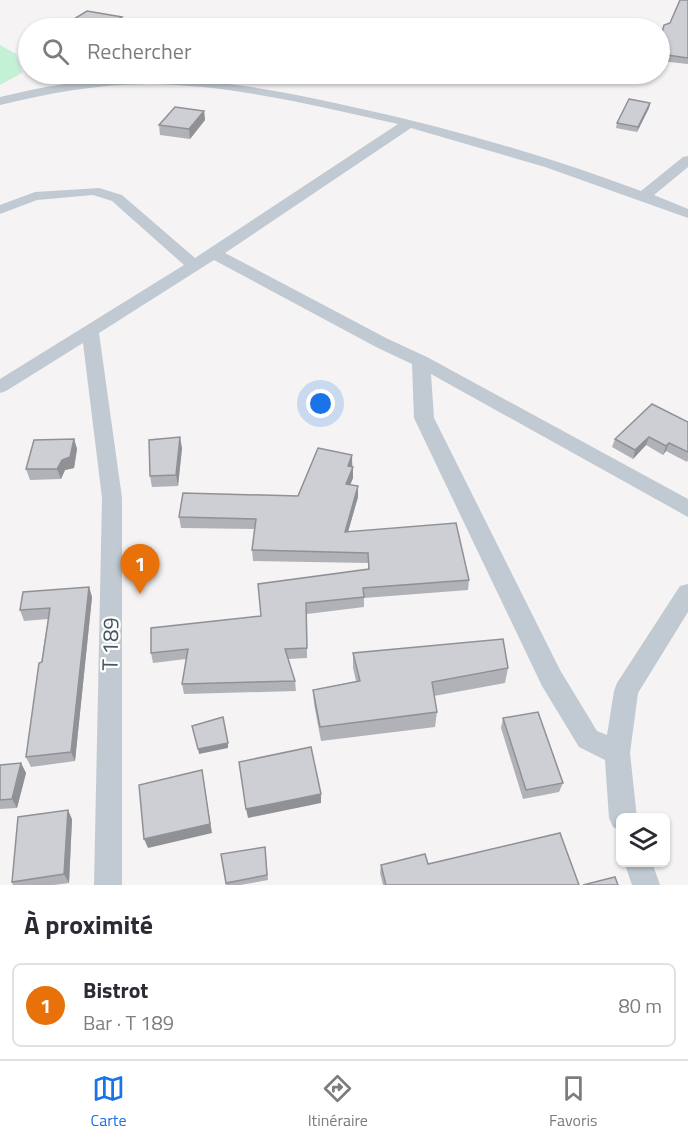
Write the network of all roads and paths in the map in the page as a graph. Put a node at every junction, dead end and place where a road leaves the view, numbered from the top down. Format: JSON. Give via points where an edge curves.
{"nodes":[{"id":1,"x":95,"y":84,"type":"edge"},
{"id":2,"x":205,"y":84,"type":"edge"},
{"id":3,"x":0,"y":101,"type":"edge"},
{"id":4,"x":409,"y":123,"type":"junction"},
{"id":5,"x":688,"y":160,"type":"edge"},
{"id":6,"x":644,"y":196,"type":"junction"},
{"id":7,"x":0,"y":210,"type":"edge"},
{"id":8,"x":688,"y":214,"type":"edge"},
{"id":9,"x":213,"y":253,"type":"junction"},
{"id":10,"x":194,"y":265,"type":"junction"},
{"id":11,"x":90,"y":332,"type":"junction"},
{"id":12,"x":421,"y":361,"type":"junction"},
{"id":13,"x":0,"y":387,"type":"edge"},
{"id":14,"x":688,"y":509,"type":"edge"},
{"id":15,"x":688,"y":593,"type":"edge"},
{"id":16,"x":617,"y":753,"type":"junction"},
{"id":17,"x":623,"y":813,"type":"edge"},
{"id":18,"x":640,"y":867,"type":"edge"},
{"id":19,"x":108,"y":885,"type":"edge"},
{"id":20,"x":646,"y":885,"type":"edge"}],
"edges":[{"from":1,"to":3,"type":"street"},
{"from":2,"to":4,"type":"street","via":[[264,92]]},
{"from":4,"to":6,"type":"street","via":[[471,139]]},
{"from":4,"to":9,"type":"street"},
{"from":5,"to":6,"type":"street"},
{"from":6,"to":8,"type":"street"},
{"from":7,"to":10,"type":"street","via":[[35,196],[94,191],[117,198]]},
{"from":9,"to":10,"type":"street"},
{"from":9,"to":12,"type":"street"},
{"from":10,"to":11,"type":"street"},
{"from":11,"to":13,"type":"street"},
{"from":11,"to":19,"type":"street","name":"T 189","via":[[112,498]]},
{"from":12,"to":14,"type":"street"},
{"from":12,"to":16,"type":"street","via":[[424,418],[551,678],[588,739]]},
{"from":15,"to":16,"type":"street","via":[[626,692]]},
{"from":16,"to":17,"type":"street"},
{"from":18,"to":20,"type":"street"}]}
